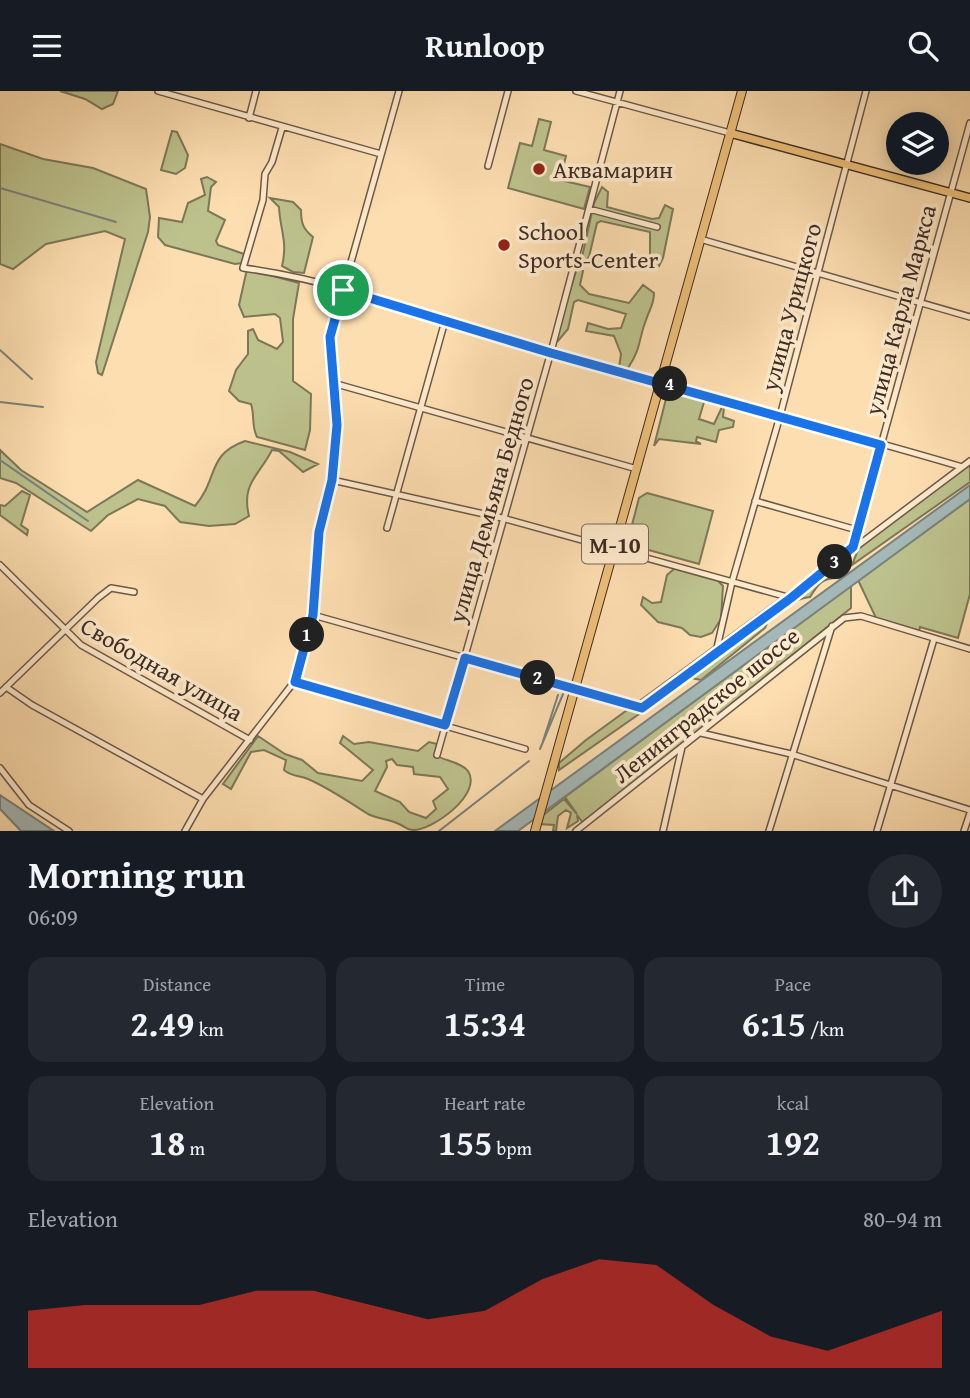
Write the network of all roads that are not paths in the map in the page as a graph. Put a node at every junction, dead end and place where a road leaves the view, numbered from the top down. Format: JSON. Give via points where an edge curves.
{"nodes":[{"id":1,"x":158,"y":91,"type":"edge"},
{"id":2,"x":256,"y":91,"type":"edge"},
{"id":3,"x":399,"y":91,"type":"edge"},
{"id":4,"x":508,"y":91,"type":"edge"},
{"id":5,"x":576,"y":91,"type":"edge"},
{"id":6,"x":620,"y":91,"type":"edge"},
{"id":7,"x":741,"y":91,"type":"edge"},
{"id":8,"x":866,"y":91,"type":"edge"},
{"id":9,"x":181,"y":94,"type":"edge"},
{"id":10,"x":617,"y":103,"type":"junction"},
{"id":11,"x":249,"y":118,"type":"junction"},
{"id":12,"x":970,"y":123,"type":"edge"},
{"id":13,"x":282,"y":128,"type":"junction"},
{"id":14,"x":730,"y":133,"type":"junction"},
{"id":15,"x":381,"y":154,"type":"junction"},
{"id":16,"x":846,"y":165,"type":"junction"},
{"id":17,"x":488,"y":166,"type":"dead end"},
{"id":18,"x":950,"y":193,"type":"junction"},
{"id":19,"x":970,"y":198,"type":"edge"},
{"id":20,"x":589,"y":209,"type":"junction"},
{"id":21,"x":657,"y":227,"type":"dead end"},
{"id":22,"x":700,"y":239,"type":"junction"},
{"id":23,"x":817,"y":274,"type":"junction"},
{"id":24,"x":343,"y":290,"type":"junction"},
{"id":25,"x":919,"y":303,"type":"junction"},
{"id":26,"x":970,"y":317,"type":"edge"},
{"id":27,"x":445,"y":321,"type":"junction"},
{"id":28,"x":551,"y":353,"type":"junction"},
{"id":29,"x":662,"y":382,"type":"junction"},
{"id":30,"x":333,"y":383,"type":"junction"},
{"id":31,"x":421,"y":408,"type":"junction"},
{"id":32,"x":780,"y":416,"type":"junction"},
{"id":33,"x":527,"y":437,"type":"junction"},
{"id":34,"x":881,"y":445,"type":"junction"},
{"id":35,"x":970,"y":461,"type":"edge"},
{"id":36,"x":962,"y":467,"type":"junction"},
{"id":37,"x":637,"y":469,"type":"junction"},
{"id":38,"x":332,"y":480,"type":"junction"},
{"id":39,"x":396,"y":494,"type":"junction"},
{"id":40,"x":755,"y":501,"type":"junction"},
{"id":41,"x":502,"y":518,"type":"junction"},
{"id":42,"x":387,"y":528,"type":"dead end"},
{"id":43,"x":857,"y":530,"type":"junction"},
{"id":44,"x":853,"y":547,"type":"junction"},
{"id":45,"x":614,"y":549,"type":"junction"},
{"id":46,"x":1,"y":568,"type":"edge"},
{"id":47,"x":732,"y":582,"type":"junction"},
{"id":48,"x":134,"y":591,"type":"dead end"},
{"id":49,"x":791,"y":598,"type":"junction"},
{"id":50,"x":313,"y":615,"type":"junction"},
{"id":51,"x":832,"y":626,"type":"junction"},
{"id":52,"x":65,"y":633,"type":"junction"},
{"id":53,"x":934,"y":639,"type":"junction"},
{"id":54,"x":970,"y":649,"type":"edge"},
{"id":55,"x":716,"y":653,"type":"junction"},
{"id":56,"x":465,"y":658,"type":"junction"},
{"id":57,"x":295,"y":682,"type":"junction"},
{"id":58,"x":6,"y":687,"type":"junction"},
{"id":59,"x":573,"y":688,"type":"junction"},
{"id":60,"x":0,"y":693,"type":"edge"},
{"id":61,"x":445,"y":725,"type":"junction"},
{"id":62,"x":701,"y":733,"type":"junction"},
{"id":63,"x":250,"y":740,"type":"junction"},
{"id":64,"x":682,"y":747,"type":"junction"},
{"id":65,"x":525,"y":749,"type":"dead end"},
{"id":66,"x":791,"y":754,"type":"junction"},
{"id":67,"x":437,"y":755,"type":"dead end"},
{"id":68,"x":0,"y":768,"type":"edge"},
{"id":69,"x":889,"y":785,"type":"junction"},
{"id":70,"x":203,"y":799,"type":"junction"},
{"id":71,"x":970,"y":811,"type":"edge"},
{"id":72,"x":581,"y":830,"type":"edge"},
{"id":73,"x":69,"y":831,"type":"edge"},
{"id":74,"x":185,"y":831,"type":"edge"},
{"id":75,"x":534,"y":831,"type":"edge"},
{"id":76,"x":663,"y":831,"type":"edge"},
{"id":77,"x":769,"y":831,"type":"edge"},
{"id":78,"x":877,"y":831,"type":"edge"},
{"id":79,"x":964,"y":831,"type":"edge"}],
"edges":[{"from":1,"to":9,"type":"street"},
{"from":2,"to":11,"type":"street"},
{"from":3,"to":15,"type":"street"},
{"from":4,"to":17,"type":"street"},
{"from":5,"to":10,"type":"street"},
{"from":6,"to":10,"type":"street","name":"улица Демьяна Бедного"},
{"from":7,"to":14,"type":"highway","number":"М-10"},
{"from":8,"to":16,"type":"street","name":"улица Урицкого"},
{"from":9,"to":11,"type":"street"},
{"from":10,"to":14,"type":"street"},
{"from":10,"to":20,"type":"street","name":"улица Демьяна Бедного"},
{"from":11,"to":13,"type":"street"},
{"from":12,"to":18,"type":"street","name":"улица Карла Маркса"},
{"from":13,"to":15,"type":"street"},
{"from":13,"to":24,"type":"street","via":[[265,174],[263,200],[243,268]]},
{"from":14,"to":16,"type":"main road"},
{"from":14,"to":22,"type":"highway","number":"М-10"},
{"from":15,"to":24,"type":"street"},
{"from":16,"to":18,"type":"main road"},
{"from":16,"to":23,"type":"street","name":"улица Урицкого"},
{"from":18,"to":19,"type":"main road"},
{"from":18,"to":25,"type":"street","name":"улица Карла Маркса"},
{"from":20,"to":21,"type":"street"},
{"from":20,"to":28,"type":"street","name":"улица Демьяна Бедного"},
{"from":22,"to":23,"type":"street"},
{"from":22,"to":29,"type":"highway","number":"М-10"},
{"from":23,"to":25,"type":"street"},
{"from":23,"to":32,"type":"street","name":"улица Урицкого"},
{"from":24,"to":27,"type":"street"},
{"from":24,"to":30,"type":"street","via":[[330,337]]},
{"from":25,"to":26,"type":"street"},
{"from":25,"to":34,"type":"street","name":"улица Карла Маркса"},
{"from":27,"to":28,"type":"street"},
{"from":27,"to":31,"type":"street"},
{"from":28,"to":29,"type":"street"},
{"from":28,"to":33,"type":"street","name":"улица Демьяна Бедного"},
{"from":29,"to":32,"type":"street"},
{"from":29,"to":37,"type":"highway","number":"М-10"},
{"from":30,"to":31,"type":"street"},
{"from":30,"to":38,"type":"street","via":[[337,425]]},
{"from":31,"to":33,"type":"street"},
{"from":31,"to":39,"type":"street"},
{"from":32,"to":34,"type":"street"},
{"from":32,"to":40,"type":"street","name":"улица Урицкого"},
{"from":33,"to":37,"type":"street"},
{"from":33,"to":41,"type":"street","name":"улица Демьяна Бедного"},
{"from":34,"to":36,"type":"street"},
{"from":34,"to":43,"type":"street","name":"улица Карла Маркса"},
{"from":35,"to":36,"type":"street"},
{"from":36,"to":44,"type":"street"},
{"from":37,"to":45,"type":"highway","number":"М-10"},
{"from":38,"to":39,"type":"street"},
{"from":38,"to":50,"type":"street","via":[[319,532]]},
{"from":39,"to":41,"type":"street"},
{"from":39,"to":42,"type":"street"},
{"from":40,"to":43,"type":"street"},
{"from":40,"to":47,"type":"street","name":"улица Урицкого"},
{"from":41,"to":45,"type":"street"},
{"from":41,"to":56,"type":"street","name":"улица Демьяна Бедного"},
{"from":43,"to":44,"type":"street","name":"улица Карла Маркса"},
{"from":44,"to":49,"type":"street"},
{"from":45,"to":47,"type":"street"},
{"from":45,"to":59,"type":"highway","number":"М-10"},
{"from":46,"to":52,"type":"street","name":"Свободная улица"},
{"from":47,"to":49,"type":"street"},
{"from":47,"to":55,"type":"street","name":"улица Урицкого"},
{"from":48,"to":52,"type":"street","via":[[111,588]]},
{"from":49,"to":55,"type":"street"},
{"from":50,"to":56,"type":"street"},
{"from":50,"to":57,"type":"street"},
{"from":51,"to":53,"type":"street","name":"Ленинградское шоссе","via":[[849,616],[861,616]]},
{"from":51,"to":62,"type":"street","name":"Ленинградское шоссе"},
{"from":51,"to":66,"type":"street"},
{"from":52,"to":58,"type":"street"},
{"from":52,"to":63,"type":"street","name":"Свободная улица"},
{"from":53,"to":54,"type":"street"},
{"from":53,"to":69,"type":"street"},
{"from":55,"to":59,"type":"street","via":[[642,708]]},
{"from":56,"to":59,"type":"street"},
{"from":56,"to":61,"type":"street","name":"улица Демьяна Бедного"},
{"from":57,"to":61,"type":"street"},
{"from":57,"to":63,"type":"street"},
{"from":58,"to":60,"type":"street"},
{"from":58,"to":70,"type":"street"},
{"from":59,"to":75,"type":"highway","number":"М-10"},
{"from":61,"to":65,"type":"street"},
{"from":61,"to":67,"type":"street","name":"улица Демьяна Бедного"},
{"from":62,"to":64,"type":"street","name":"Ленинградское шоссе"},
{"from":62,"to":66,"type":"street"},
{"from":63,"to":70,"type":"street"},
{"from":64,"to":72,"type":"street","name":"Ленинградское шоссе"},
{"from":64,"to":76,"type":"street"},
{"from":66,"to":69,"type":"street"},
{"from":66,"to":77,"type":"street"},
{"from":68,"to":73,"type":"street","via":[[29,805]]},
{"from":69,"to":71,"type":"street"},
{"from":69,"to":78,"type":"street"},
{"from":70,"to":74,"type":"street"},
{"from":71,"to":79,"type":"street"}]}
